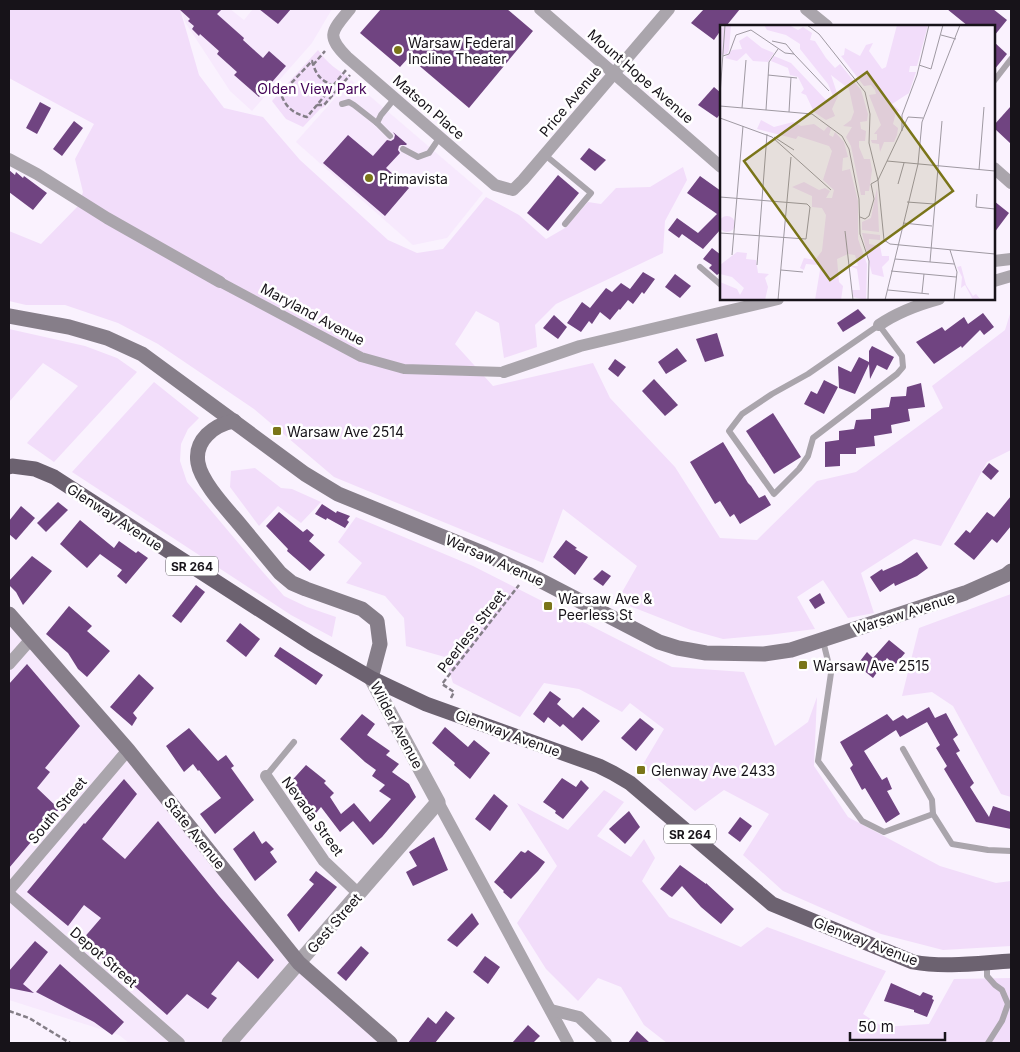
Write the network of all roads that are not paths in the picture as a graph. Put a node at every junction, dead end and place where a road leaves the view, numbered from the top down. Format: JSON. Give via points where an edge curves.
{"nodes":[{"id":1,"x":350,"y":9,"type":"edge"},
{"id":2,"x":540,"y":9,"type":"edge"},
{"id":3,"x":669,"y":9,"type":"edge"},
{"id":4,"x":806,"y":9,"type":"edge"},
{"id":5,"x":826,"y":25,"type":"edge"},
{"id":6,"x":1011,"y":59,"type":"edge"},
{"id":7,"x":614,"y":73,"type":"junction"},
{"id":8,"x":995,"y":80,"type":"edge"},
{"id":9,"x":395,"y":98,"type":"junction"},
{"id":10,"x":342,"y":104,"type":"dead end"},
{"id":11,"x":377,"y":123,"type":"junction"},
{"id":12,"x":390,"y":136,"type":"dead end"},
{"id":13,"x":440,"y":137,"type":"junction"},
{"id":14,"x":403,"y":149,"type":"dead end"},
{"id":15,"x":545,"y":155,"type":"junction"},
{"id":16,"x":9,"y":159,"type":"edge"},
{"id":17,"x":720,"y":165,"type":"edge"},
{"id":18,"x":995,"y":169,"type":"edge"},
{"id":19,"x":1011,"y":183,"type":"edge"},
{"id":20,"x":512,"y":190,"type":"joint"},
{"id":21,"x":565,"y":224,"type":"dead end"},
{"id":22,"x":1011,"y":259,"type":"edge"},
{"id":23,"x":995,"y":261,"type":"edge"},
{"id":24,"x":700,"y":267,"type":"dead end"},
{"id":25,"x":1011,"y":276,"type":"edge"},
{"id":26,"x":220,"y":282,"type":"joint"},
{"id":27,"x":995,"y":282,"type":"edge"},
{"id":28,"x":720,"y":284,"type":"edge"},
{"id":29,"x":769,"y":300,"type":"edge"},
{"id":30,"x":935,"y":300,"type":"edge"},
{"id":31,"x":742,"y":303,"type":"edge"},
{"id":32,"x":9,"y":316,"type":"edge"},
{"id":33,"x":879,"y":325,"type":"junction"},
{"id":34,"x":504,"y":372,"type":"joint"},
{"id":35,"x":234,"y":421,"type":"junction"},
{"id":36,"x":9,"y":466,"type":"edge"},
{"id":37,"x":1011,"y":571,"type":"edge"},
{"id":38,"x":9,"y":614,"type":"edge"},
{"id":39,"x":31,"y":639,"type":"junction"},
{"id":40,"x":823,"y":640,"type":"junction"},
{"id":41,"x":9,"y":664,"type":"edge"},
{"id":42,"x":371,"y":678,"type":"junction"},
{"id":43,"x":294,"y":742,"type":"dead end"},
{"id":44,"x":903,"y":749,"type":"dead end"},
{"id":45,"x":128,"y":750,"type":"junction"},
{"id":46,"x":266,"y":776,"type":"joint"},
{"id":47,"x":438,"y":802,"type":"junction"},
{"id":48,"x":933,"y":814,"type":"junction"},
{"id":49,"x":1011,"y":852,"type":"edge"},
{"id":50,"x":9,"y":890,"type":"edge"},
{"id":51,"x":9,"y":894,"type":"edge"},
{"id":52,"x":359,"y":894,"type":"junction"},
{"id":53,"x":1011,"y":961,"type":"edge"},
{"id":54,"x":987,"y":962,"type":"junction"},
{"id":55,"x":298,"y":963,"type":"junction"},
{"id":56,"x":551,"y":1010,"type":"junction"},
{"id":57,"x":179,"y":1043,"type":"edge"},
{"id":58,"x":229,"y":1043,"type":"edge"},
{"id":59,"x":390,"y":1043,"type":"edge"},
{"id":60,"x":568,"y":1043,"type":"edge"},
{"id":61,"x":606,"y":1043,"type":"edge"},
{"id":62,"x":988,"y":1043,"type":"edge"}],
"edges":[{"from":1,"to":9,"type":"street","name":"Matson Place","via":[[332,38],[346,57]]},
{"from":2,"to":7,"type":"street","name":"Mount Hope Avenue"},
{"from":3,"to":7,"type":"street","name":"Price Avenue"},
{"from":4,"to":5,"type":"street"},
{"from":6,"to":8,"type":"lane"},
{"from":7,"to":15,"type":"street","name":"Price Avenue"},
{"from":7,"to":17,"type":"street","name":"Mount Hope Avenue"},
{"from":9,"to":11,"type":"lane"},
{"from":9,"to":13,"type":"street","name":"Matson Place"},
{"from":10,"to":11,"type":"lane","via":[[349,102]]},
{"from":11,"to":12,"type":"lane"},
{"from":13,"to":14,"type":"lane","via":[[429,153],[418,157]]},
{"from":13,"to":20,"type":"street","name":"Matson Place","via":[[495,185]]},
{"from":15,"to":20,"type":"street","name":"Price Avenue"},
{"from":15,"to":21,"type":"lane","via":[[592,193]]},
{"from":16,"to":26,"type":"street","name":"Maryland Avenue"},
{"from":18,"to":19,"type":"street"},
{"from":22,"to":23,"type":"street"},
{"from":24,"to":28,"type":"lane"},
{"from":25,"to":27,"type":"street"},
{"from":26,"to":34,"type":"street","name":"Maryland Avenue","via":[[361,357],[404,368]]},
{"from":29,"to":31,"type":"street","name":"Maryland Avenue"},
{"from":30,"to":33,"type":"street","via":[[892,316]]},
{"from":31,"to":34,"type":"street","name":"Maryland Avenue","via":[[580,346]]},
{"from":32,"to":35,"type":"main road","name":"Warsaw Avenue","via":[[69,327],[107,338],[142,354]]},
{"from":33,"to":33,"type":"lane","via":[[742,414],[729,431],[774,494],[799,469],[808,456],[813,438],[903,367],[902,356]]},
{"from":35,"to":40,"type":"main road","name":"Warsaw Avenue","via":[[305,474],[338,494],[485,554],[659,642],[706,652],[764,654]]},
{"from":35,"to":42,"type":"main road","name":"Wilder Avenue","via":[[215,428],[200,444],[197,454],[203,476],[280,573],[292,583],[362,608],[377,621],[380,644]]},
{"from":36,"to":42,"type":"main road","name":"Glenway Avenue","number":"SR 264","via":[[35,469],[54,477],[311,643]]},
{"from":37,"to":40,"type":"main road","name":"Warsaw Avenue","via":[[965,593]]},
{"from":38,"to":39,"type":"main road","name":"State Avenue"},
{"from":39,"to":41,"type":"street"},
{"from":39,"to":45,"type":"main road","name":"State Avenue"},
{"from":40,"to":48,"type":"lane","via":[[832,673],[818,761],[862,821],[884,832]]},
{"from":42,"to":47,"type":"street","name":"Wilder Avenue"},
{"from":42,"to":54,"type":"main road","name":"Glenway Avenue","number":"SR 264","via":[[426,704],[614,773],[772,904],[913,962],[927,965]]},
{"from":43,"to":46,"type":"lane"},
{"from":44,"to":48,"type":"lane","via":[[932,800]]},
{"from":45,"to":50,"type":"street","name":"South Street"},
{"from":45,"to":55,"type":"main road","name":"State Avenue"},
{"from":46,"to":52,"type":"street","name":"Nevada Street","via":[[324,861]]},
{"from":47,"to":52,"type":"street","name":"Gest Street"},
{"from":47,"to":56,"type":"street","name":"Wilder Avenue"},
{"from":48,"to":49,"type":"lane","via":[[952,844]]},
{"from":51,"to":57,"type":"street","name":"Depot Street"},
{"from":52,"to":55,"type":"street","name":"Gest Street"},
{"from":53,"to":54,"type":"main road","name":"Glenway Avenue","number":"SR 264"},
{"from":54,"to":62,"type":"lane","via":[[988,976],[1002,990],[1008,1004]]},
{"from":55,"to":58,"type":"street","name":"Gest Street"},
{"from":55,"to":59,"type":"main road","name":"State Avenue"},
{"from":56,"to":60,"type":"street","name":"Wilder Avenue"},
{"from":56,"to":61,"type":"street","via":[[578,1018]]}]}
